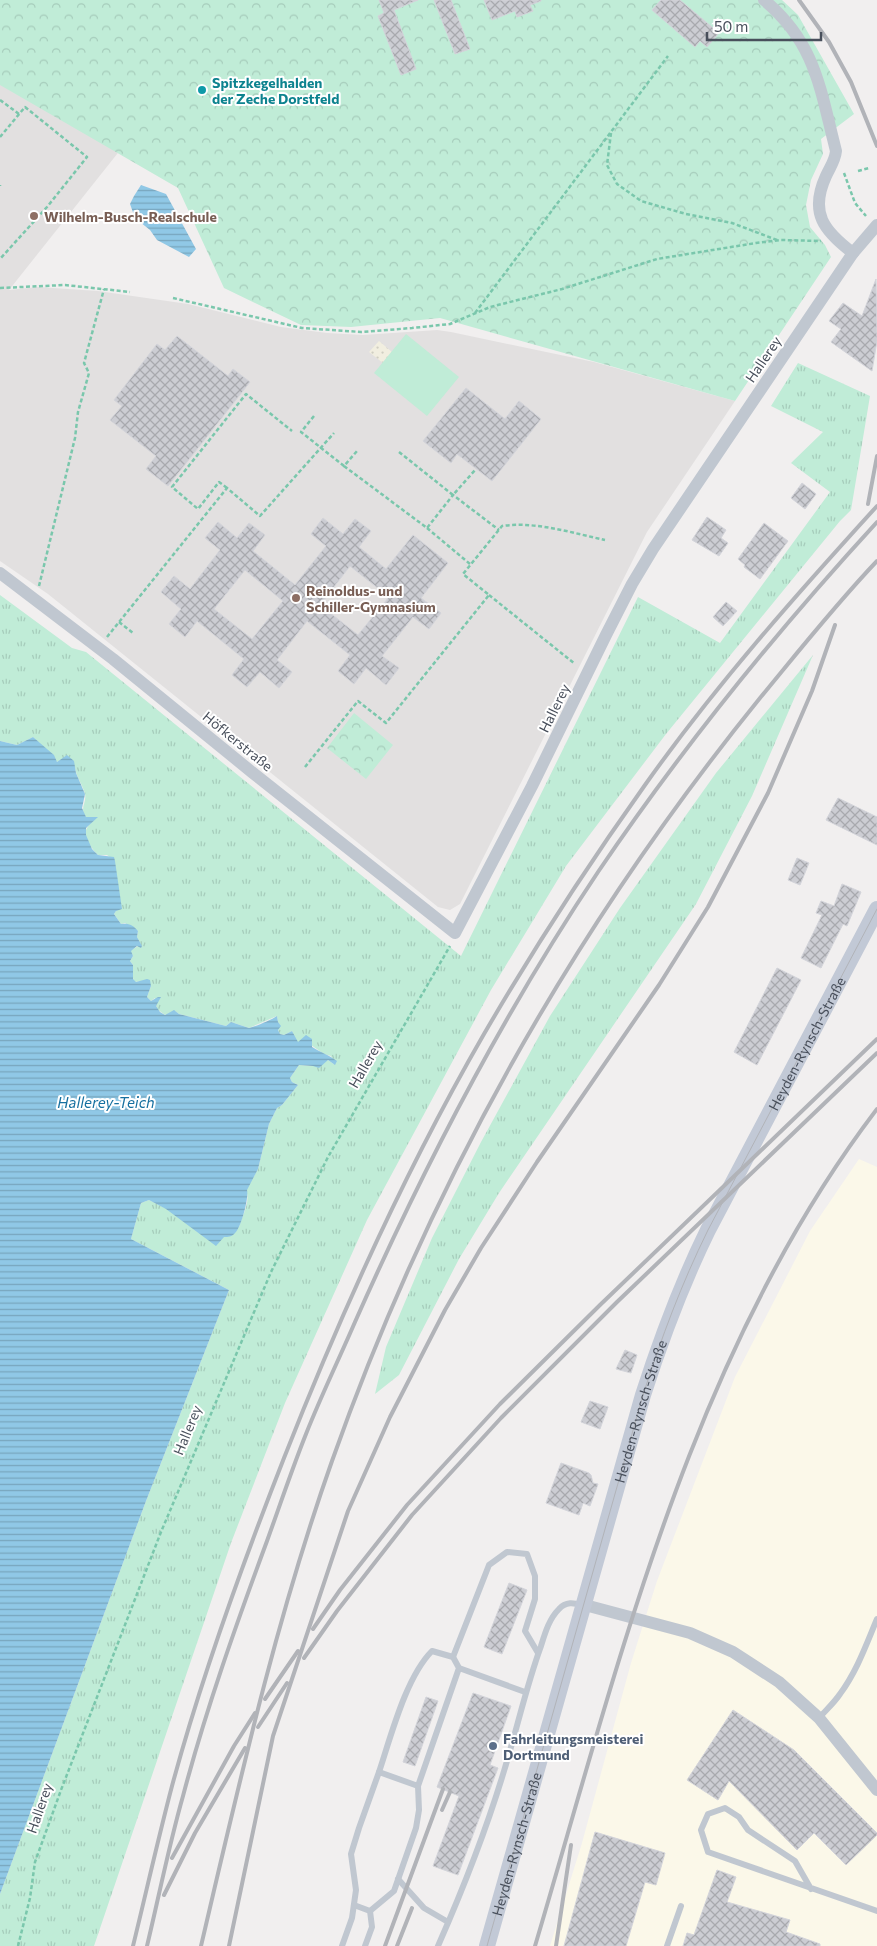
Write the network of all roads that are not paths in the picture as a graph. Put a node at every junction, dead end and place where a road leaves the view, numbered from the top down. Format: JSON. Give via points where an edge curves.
{"nodes":[{"id":1,"x":764,"y":0,"type":"edge"},
{"id":2,"x":877,"y":226,"type":"edge"},
{"id":3,"x":853,"y":253,"type":"junction"},
{"id":4,"x":0,"y":574,"type":"edge"},
{"id":5,"x":877,"y":909,"type":"edge"},
{"id":6,"x":455,"y":933,"type":"joint"},
{"id":7,"x":584,"y":1605,"type":"junction"},
{"id":8,"x":877,"y":1619,"type":"edge"},
{"id":9,"x":538,"y":1652,"type":"junction"},
{"id":10,"x":453,"y":1657,"type":"junction"},
{"id":11,"x":459,"y":1668,"type":"junction"},
{"id":12,"x":525,"y":1692,"type":"junction"},
{"id":13,"x":819,"y":1718,"type":"junction"},
{"id":14,"x":379,"y":1772,"type":"junction"},
{"id":15,"x":418,"y":1786,"type":"junction"},
{"id":16,"x":877,"y":1790,"type":"edge"},
{"id":17,"x":398,"y":1879,"type":"junction"},
{"id":18,"x":811,"y":1889,"type":"junction"},
{"id":19,"x":354,"y":1905,"type":"junction"},
{"id":20,"x":681,"y":1906,"type":"dead end"},
{"id":21,"x":370,"y":1911,"type":"junction"},
{"id":22,"x":877,"y":1911,"type":"edge"},
{"id":23,"x":448,"y":1922,"type":"junction"},
{"id":24,"x":342,"y":1946,"type":"edge"},
{"id":25,"x":365,"y":1946,"type":"edge"},
{"id":26,"x":438,"y":1946,"type":"edge"},
{"id":27,"x":487,"y":1946,"type":"edge"},
{"id":28,"x":667,"y":1946,"type":"edge"}],
"edges":[{"from":1,"to":3,"type":"street","via":[[794,29],[810,57],[820,85],[836,151],[835,161],[818,198],[820,216],[834,239]]},
{"from":2,"to":3,"type":"street","name":"Hallerey"},
{"from":3,"to":6,"type":"street","name":"Hallerey","via":[[632,584]]},
{"from":4,"to":6,"type":"street","name":"Höfkerstraße","via":[[99,648]]},
{"from":5,"to":7,"type":"main road","name":"Heyden-Rynsch-Straße","via":[[688,1270],[643,1395]]},
{"from":7,"to":9,"type":"lane","via":[[570,1602],[559,1608],[550,1621]]},
{"from":7,"to":13,"type":"street","via":[[690,1633],[733,1652],[779,1682]]},
{"from":7,"to":27,"type":"main road","name":"Heyden-Rynsch-Straße"},
{"from":8,"to":13,"type":"lane","via":[[848,1683]]},
{"from":9,"to":10,"type":"lane","via":[[525,1631],[535,1599],[535,1576],[527,1554],[507,1552],[489,1565]]},
{"from":9,"to":12,"type":"lane"},
{"from":10,"to":11,"type":"lane"},
{"from":10,"to":14,"type":"lane","via":[[432,1650],[413,1675]]},
{"from":11,"to":12,"type":"lane"},
{"from":11,"to":15,"type":"lane"},
{"from":12,"to":23,"type":"lane","via":[[504,1771],[467,1880]]},
{"from":13,"to":16,"type":"street"},
{"from":14,"to":15,"type":"lane"},
{"from":14,"to":19,"type":"lane","via":[[351,1854],[356,1890]]},
{"from":15,"to":17,"type":"lane","via":[[416,1828]]},
{"from":17,"to":21,"type":"lane","via":[[394,1891]]},
{"from":17,"to":23,"type":"lane","via":[[424,1908]]},
{"from":18,"to":18,"type":"lane","via":[[708,1852],[701,1830],[708,1814],[725,1808],[739,1817],[748,1830],[795,1861]]},
{"from":18,"to":22,"type":"lane"},
{"from":19,"to":21,"type":"lane"},
{"from":19,"to":24,"type":"lane"},
{"from":20,"to":28,"type":"lane"},
{"from":21,"to":25,"type":"lane","via":[[372,1927]]},
{"from":23,"to":26,"type":"lane"}]}
